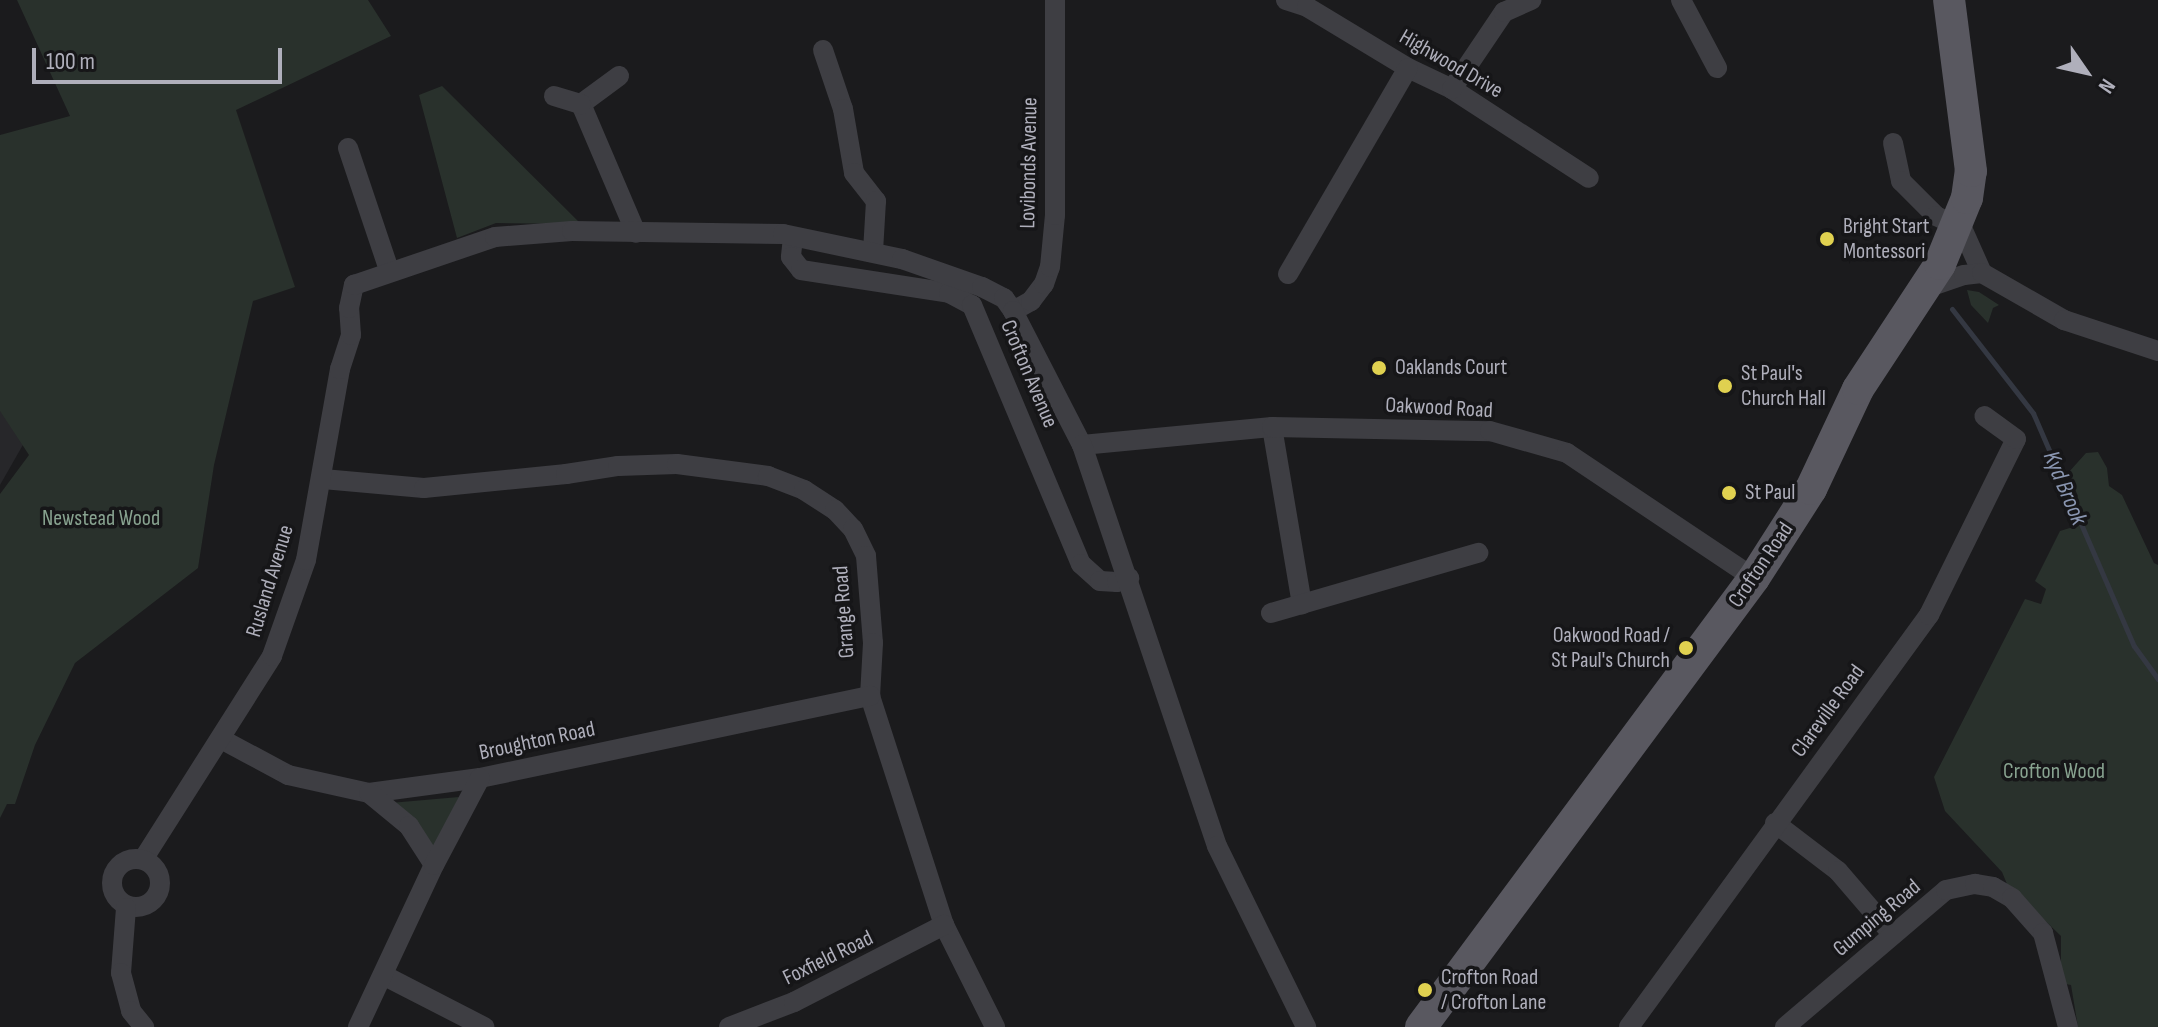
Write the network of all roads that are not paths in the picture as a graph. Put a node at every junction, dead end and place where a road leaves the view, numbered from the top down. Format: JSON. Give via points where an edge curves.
{"nodes":[{"id":1,"x":1055,"y":0,"type":"edge"},
{"id":2,"x":1286,"y":0,"type":"edge"},
{"id":3,"x":1531,"y":0,"type":"edge"},
{"id":4,"x":1681,"y":0,"type":"edge"},
{"id":5,"x":1949,"y":0,"type":"edge"},
{"id":6,"x":823,"y":50,"type":"dead end"},
{"id":7,"x":1408,"y":68,"type":"junction"},
{"id":8,"x":1717,"y":68,"type":"dead end"},
{"id":9,"x":619,"y":76,"type":"dead end"},
{"id":10,"x":1452,"y":89,"type":"junction"},
{"id":11,"x":554,"y":96,"type":"dead end"},
{"id":12,"x":581,"y":104,"type":"junction"},
{"id":13,"x":1893,"y":143,"type":"dead end"},
{"id":14,"x":348,"y":148,"type":"dead end"},
{"id":15,"x":1589,"y":178,"type":"dead end"},
{"id":16,"x":1957,"y":225,"type":"junction"},
{"id":17,"x":636,"y":233,"type":"junction"},
{"id":18,"x":793,"y":237,"type":"junction"},
{"id":19,"x":873,"y":252,"type":"junction"},
{"id":20,"x":389,"y":270,"type":"junction"},
{"id":21,"x":1982,"y":273,"type":"junction"},
{"id":22,"x":1288,"y":274,"type":"dead end"},
{"id":23,"x":354,"y":285,"type":"joint"},
{"id":24,"x":1923,"y":289,"type":"junction"},
{"id":25,"x":1013,"y":311,"type":"junction"},
{"id":26,"x":2158,"y":351,"type":"edge"},
{"id":27,"x":1984,"y":416,"type":"dead end"},
{"id":28,"x":1272,"y":427,"type":"junction"},
{"id":29,"x":1082,"y":445,"type":"junction"},
{"id":30,"x":323,"y":479,"type":"junction"},
{"id":31,"x":1478,"y":553,"type":"dead end"},
{"id":32,"x":1129,"y":578,"type":"junction"},
{"id":33,"x":1754,"y":578,"type":"junction"},
{"id":34,"x":1302,"y":604,"type":"junction"},
{"id":35,"x":1271,"y":613,"type":"dead end"},
{"id":36,"x":870,"y":696,"type":"junction"},
{"id":37,"x":221,"y":739,"type":"junction"},
{"id":38,"x":480,"y":778,"type":"junction"},
{"id":39,"x":369,"y":793,"type":"junction"},
{"id":40,"x":1775,"y":823,"type":"junction"},
{"id":41,"x":144,"y":858,"type":"junction"},
{"id":42,"x":434,"y":865,"type":"junction"},
{"id":43,"x":126,"y":908,"type":"junction"},
{"id":44,"x":944,"y":925,"type":"junction"},
{"id":45,"x":1893,"y":935,"type":"junction"},
{"id":46,"x":383,"y":975,"type":"junction"},
{"id":47,"x":144,"y":1027,"type":"edge"},
{"id":48,"x":358,"y":1027,"type":"edge"},
{"id":49,"x":484,"y":1027,"type":"edge"},
{"id":50,"x":729,"y":1027,"type":"edge"},
{"id":51,"x":995,"y":1027,"type":"edge"},
{"id":52,"x":1306,"y":1027,"type":"edge"},
{"id":53,"x":1421,"y":1027,"type":"edge"},
{"id":54,"x":1629,"y":1027,"type":"edge"},
{"id":55,"x":1785,"y":1027,"type":"edge"},
{"id":56,"x":2068,"y":1027,"type":"edge"}],
"edges":[{"from":1,"to":25,"type":"street","name":"Lovibonds Avenue","via":[[1055,215],[1050,267],[1031,301]]},
{"from":2,"to":7,"type":"street","name":"Highwood Drive","via":[[1307,7]]},
{"from":3,"to":10,"type":"street","via":[[1504,12]]},
{"from":4,"to":8,"type":"street"},
{"from":5,"to":16,"type":"main road","name":"Crofton Road","via":[[1971,171]]},
{"from":6,"to":19,"type":"street","via":[[843,109],[854,173],[876,201]]},
{"from":7,"to":10,"type":"street","name":"Highwood Drive"},
{"from":7,"to":22,"type":"street"},
{"from":9,"to":12,"type":"street"},
{"from":10,"to":15,"type":"street","name":"Highwood Drive"},
{"from":11,"to":12,"type":"street"},
{"from":12,"to":17,"type":"street"},
{"from":13,"to":16,"type":"street","via":[[1901,181],[1936,216]]},
{"from":14,"to":20,"type":"street"},
{"from":16,"to":21,"type":"street","via":[[1966,233]]},
{"from":16,"to":24,"type":"main road","name":"Crofton Road"},
{"from":17,"to":18,"type":"street","name":"Crofton Avenue"},
{"from":17,"to":20,"type":"street","name":"Crofton Avenue","via":[[495,237]]},
{"from":18,"to":19,"type":"street","name":"Crofton Avenue"},
{"from":18,"to":32,"type":"street","name":"Crofton Avenue","via":[[791,257],[801,270],[949,293],[972,305],[1081,564],[1100,581]]},
{"from":19,"to":25,"type":"street","name":"Crofton Avenue","via":[[982,287],[1004,298]]},
{"from":20,"to":23,"type":"street","name":"Crofton Avenue"},
{"from":21,"to":24,"type":"street"},
{"from":21,"to":26,"type":"street","via":[[2064,320]]},
{"from":23,"to":30,"type":"street","name":"Rusland Avenue","via":[[351,335],[340,369]]},
{"from":24,"to":33,"type":"main road","name":"Crofton Road","via":[[1858,389],[1811,489]]},
{"from":25,"to":29,"type":"street","name":"Crofton Avenue"},
{"from":27,"to":40,"type":"street","name":"Clareville Road","via":[[2016,439],[1935,604]]},
{"from":28,"to":29,"type":"street","name":"Oakwood Road"},
{"from":28,"to":33,"type":"street","name":"Oakwood Road","via":[[1490,431],[1567,453]]},
{"from":28,"to":34,"type":"street"},
{"from":29,"to":32,"type":"street","name":"Crofton Avenue"},
{"from":30,"to":36,"type":"street","name":"Grange Road","via":[[424,488],[677,464],[768,476],[804,490],[853,529],[866,556],[873,643]]},
{"from":30,"to":37,"type":"street","name":"Rusland Avenue","via":[[306,560],[272,656]]},
{"from":31,"to":34,"type":"street"},
{"from":32,"to":52,"type":"street","name":"Crofton Avenue","via":[[1217,846]]},
{"from":33,"to":53,"type":"main road","name":"Crofton Road"},
{"from":34,"to":35,"type":"street"},
{"from":36,"to":38,"type":"street","name":"Broughton Road"},
{"from":36,"to":44,"type":"street","name":"Grange Road"},
{"from":37,"to":39,"type":"street","name":"Broughton Road","via":[[288,775]]},
{"from":37,"to":41,"type":"street","name":"Rusland Avenue"},
{"from":38,"to":39,"type":"street","name":"Broughton Road"},
{"from":38,"to":42,"type":"street"},
{"from":39,"to":42,"type":"street","via":[[409,826]]},
{"from":40,"to":45,"type":"street","via":[[1838,871]]},
{"from":40,"to":54,"type":"street","name":"Clareville Road"},
{"from":41,"to":43,"type":"street","name":"Rusland Avenue","via":[[128,860],[116,871],[112,885]]},
{"from":41,"to":43,"type":"street","via":[[155,867],[161,884],[155,898]]},
{"from":42,"to":46,"type":"street"},
{"from":43,"to":47,"type":"street","name":"Rusland Avenue","via":[[121,973],[131,1011]]},
{"from":44,"to":50,"type":"street","name":"Foxfield Road","via":[[794,1002]]},
{"from":44,"to":51,"type":"street","name":"Grange Road"},
{"from":45,"to":55,"type":"street","name":"Gumping Road"},
{"from":45,"to":56,"type":"street","name":"Gumping Road","via":[[1946,890],[1975,884],[1993,887],[2012,898],[2043,933]]},
{"from":46,"to":48,"type":"street"},
{"from":46,"to":49,"type":"street"}]}
